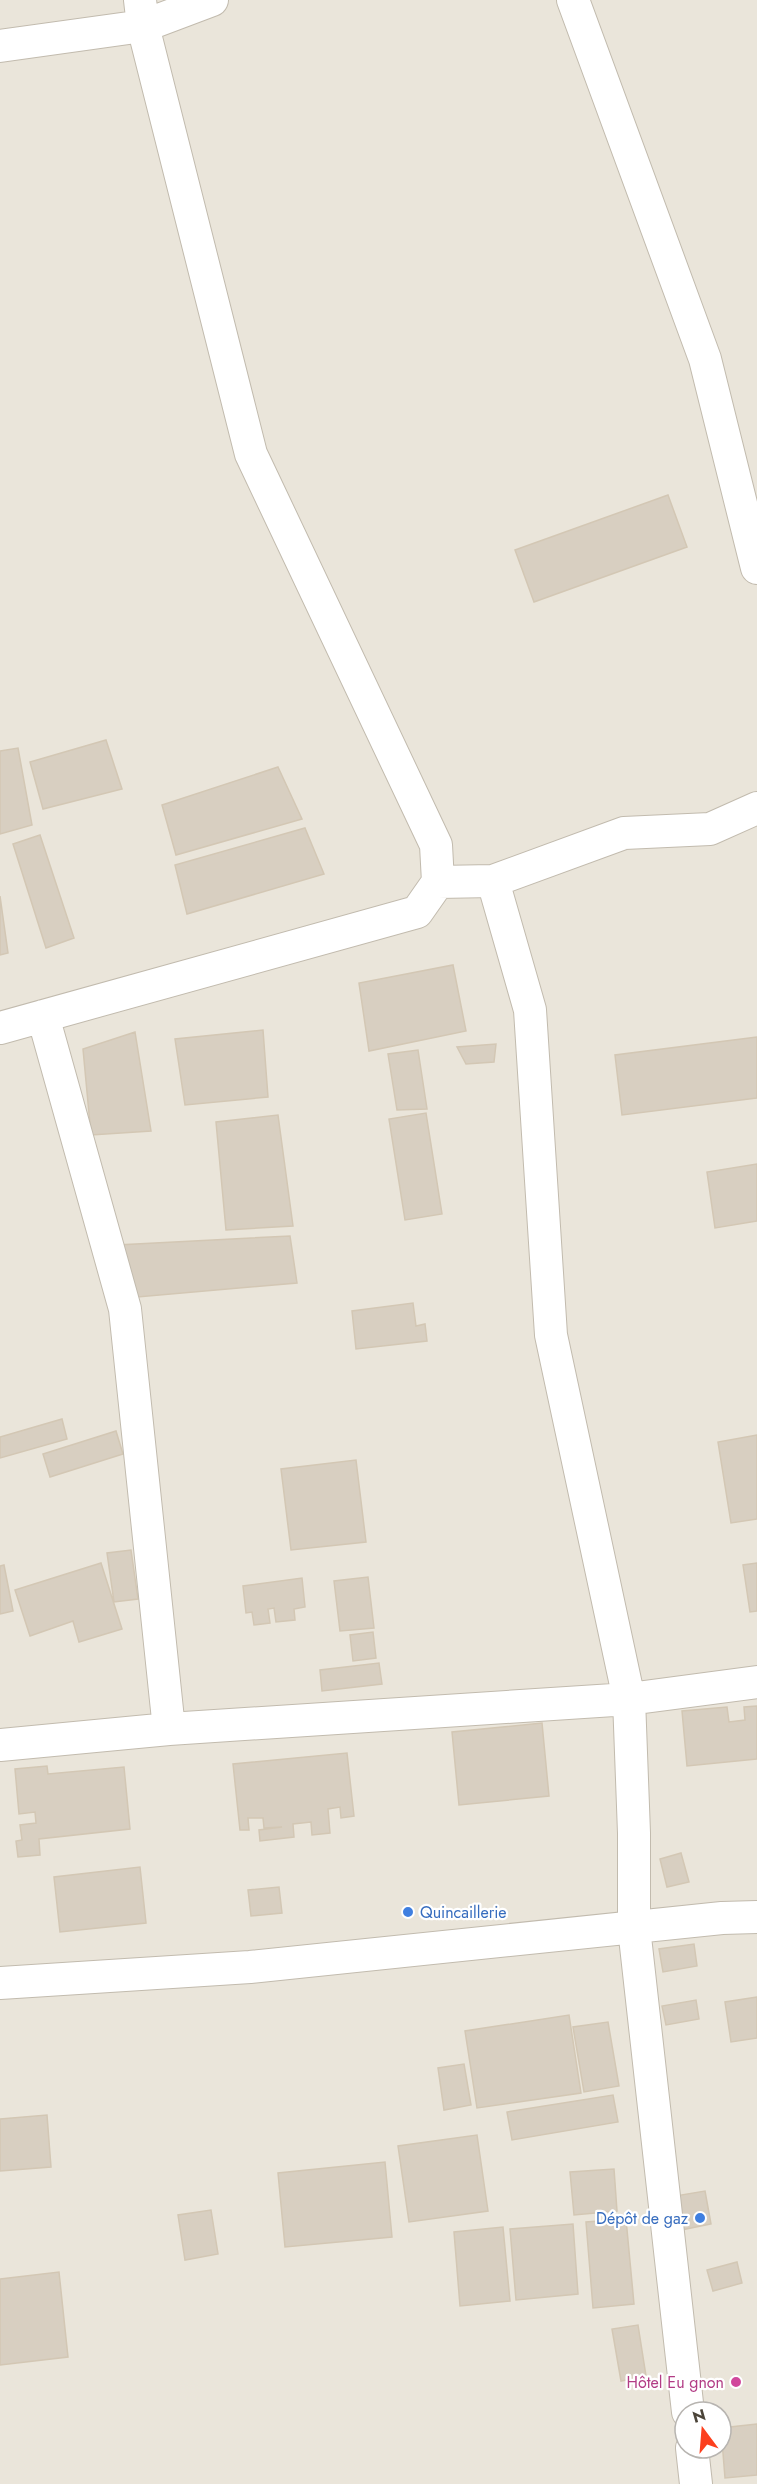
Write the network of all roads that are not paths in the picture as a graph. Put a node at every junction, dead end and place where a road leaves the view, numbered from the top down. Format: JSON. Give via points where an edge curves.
{"nodes":[{"id":1,"x":212,"y":0,"type":"edge"},
{"id":2,"x":573,"y":0,"type":"edge"},
{"id":3,"x":142,"y":13,"type":"edge"},
{"id":4,"x":0,"y":46,"type":"edge"},
{"id":5,"x":757,"y":568,"type":"edge"},
{"id":6,"x":757,"y":808,"type":"edge"},
{"id":7,"x":493,"y":881,"type":"junction"},
{"id":8,"x":438,"y":882,"type":"junction"},
{"id":9,"x":43,"y":1016,"type":"junction"},
{"id":10,"x":0,"y":1028,"type":"edge"},
{"id":11,"x":757,"y":1682,"type":"edge"},
{"id":12,"x":628,"y":1698,"type":"junction"},
{"id":13,"x":169,"y":1729,"type":"junction"},
{"id":14,"x":0,"y":1745,"type":"edge"},
{"id":15,"x":757,"y":1917,"type":"edge"},
{"id":16,"x":634,"y":1928,"type":"junction"},
{"id":17,"x":0,"y":1983,"type":"edge"},
{"id":18,"x":687,"y":2400,"type":"edge"},
{"id":19,"x":693,"y":2460,"type":"edge"},
{"id":20,"x":696,"y":2484,"type":"edge"}],
"edges":[{"from":1,"to":3,"type":"street"},
{"from":2,"to":5,"type":"street","via":[[705,359]]},
{"from":3,"to":4,"type":"street"},
{"from":3,"to":8,"type":"street","via":[[251,454],[436,845]]},
{"from":6,"to":7,"type":"street","via":[[710,829],[624,833]]},
{"from":7,"to":8,"type":"street"},
{"from":7,"to":12,"type":"street","via":[[530,1010],[551,1335]]},
{"from":8,"to":9,"type":"street","via":[[417,912]]},
{"from":9,"to":10,"type":"street"},
{"from":9,"to":13,"type":"street","via":[[125,1309]]},
{"from":11,"to":12,"type":"street"},
{"from":12,"to":13,"type":"street"},
{"from":12,"to":16,"type":"street"},
{"from":13,"to":14,"type":"street"},
{"from":15,"to":16,"type":"street"},
{"from":16,"to":17,"type":"street","via":[[250,1967]]},
{"from":16,"to":18,"type":"street"},
{"from":19,"to":20,"type":"street"}]}
